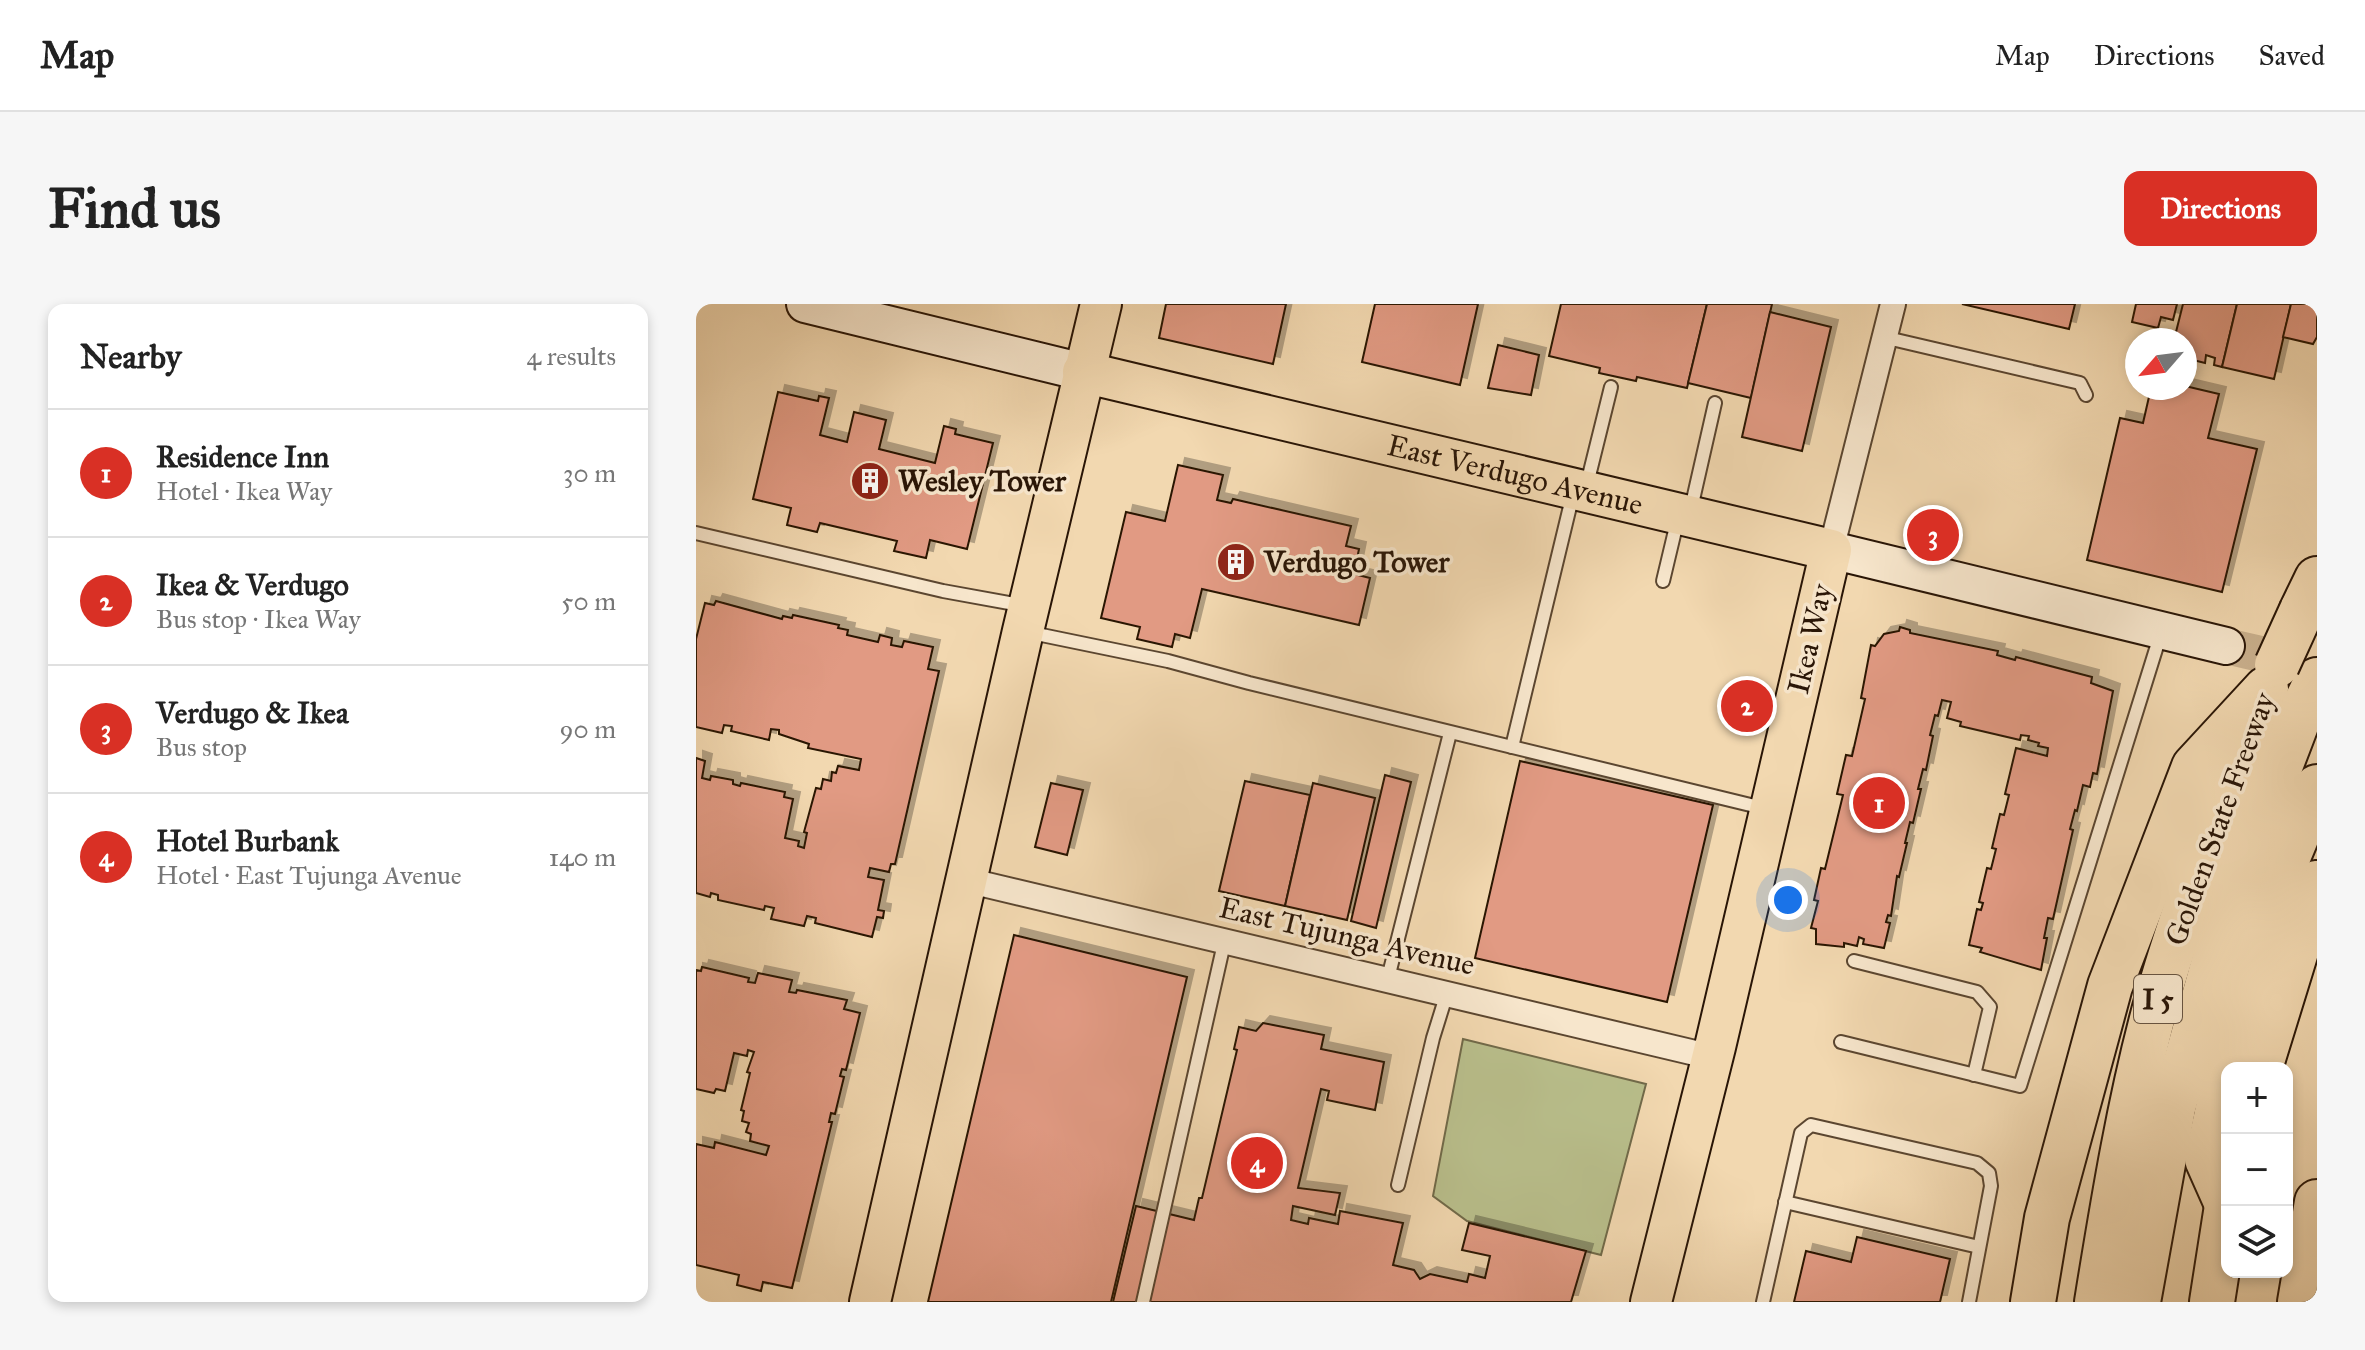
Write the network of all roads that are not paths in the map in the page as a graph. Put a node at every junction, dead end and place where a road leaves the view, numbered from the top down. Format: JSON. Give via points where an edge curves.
{"nodes":[{"id":1,"x":805,"y":304,"type":"edge"},
{"id":2,"x":1101,"y":304,"type":"edge"},
{"id":3,"x":1893,"y":304,"type":"edge"},
{"id":4,"x":1883,"y":337,"type":"junction"},
{"id":5,"x":1083,"y":372,"type":"junction"},
{"id":6,"x":1611,"y":387,"type":"dead end"},
{"id":7,"x":2086,"y":395,"type":"dead end"},
{"id":8,"x":1715,"y":403,"type":"dead end"},
{"id":9,"x":1580,"y":490,"type":"junction"},
{"id":10,"x":1684,"y":515,"type":"junction"},
{"id":11,"x":696,"y":533,"type":"edge"},
{"id":12,"x":1831,"y":550,"type":"junction"},
{"id":13,"x":1663,"y":581,"type":"dead end"},
{"id":14,"x":2309,"y":595,"type":"edge"},
{"id":15,"x":1026,"y":619,"type":"junction"},
{"id":16,"x":2162,"y":630,"type":"junction"},
{"id":17,"x":2226,"y":646,"type":"tunnel mouth"},
{"id":18,"x":2278,"y":700,"type":"edge"},
{"id":19,"x":1450,"y":733,"type":"junction"},
{"id":20,"x":1512,"y":747,"type":"junction"},
{"id":21,"x":2317,"y":787,"type":"edge"},
{"id":22,"x":1770,"y":810,"type":"junction"},
{"id":23,"x":966,"y":880,"type":"junction"},
{"id":24,"x":2317,"y":883,"type":"edge"},
{"id":25,"x":1225,"y":939,"type":"junction"},
{"id":26,"x":1854,"y":961,"type":"dead end"},
{"id":27,"x":1388,"y":978,"type":"junction"},
{"id":28,"x":1447,"y":993,"type":"junction"},
{"id":29,"x":1841,"y":1042,"type":"dead end"},
{"id":30,"x":1712,"y":1057,"type":"junction"},
{"id":31,"x":2262,"y":1062,"type":"edge"},
{"id":32,"x":1974,"y":1075,"type":"junction"},
{"id":33,"x":1398,"y":1185,"type":"dead end"},
{"id":34,"x":2221,"y":1191,"type":"edge"},
{"id":35,"x":1785,"y":1202,"type":"junction"},
{"id":36,"x":2317,"y":1202,"type":"edge"},
{"id":37,"x":2227,"y":1206,"type":"edge"},
{"id":38,"x":1979,"y":1247,"type":"junction"},
{"id":39,"x":870,"y":1302,"type":"edge"},
{"id":40,"x":1143,"y":1302,"type":"edge"},
{"id":41,"x":1651,"y":1302,"type":"edge"},
{"id":42,"x":1763,"y":1302,"type":"edge"},
{"id":43,"x":1969,"y":1302,"type":"edge"},
{"id":44,"x":2033,"y":1302,"type":"edge"},
{"id":45,"x":2097,"y":1302,"type":"edge"},
{"id":46,"x":2138,"y":1302,"type":"edge"},
{"id":47,"x":2212,"y":1302,"type":"edge"},
{"id":48,"x":2300,"y":1302,"type":"edge"}],
"edges":[{"from":1,"to":5,"type":"main road","name":"East Verdugo Avenue"},
{"from":2,"to":5,"type":"main road"},
{"from":3,"to":4,"type":"street","name":"Ikea Way"},
{"from":4,"to":7,"type":"lane","via":[[2080,383]]},
{"from":4,"to":12,"type":"street","name":"Ikea Way"},
{"from":5,"to":9,"type":"main road","name":"East Verdugo Avenue"},
{"from":5,"to":15,"type":"main road"},
{"from":6,"to":9,"type":"lane"},
{"from":8,"to":10,"type":"lane"},
{"from":9,"to":10,"type":"main road","name":"East Verdugo Avenue"},
{"from":9,"to":20,"type":"lane"},
{"from":10,"to":12,"type":"main road","name":"East Verdugo Avenue"},
{"from":10,"to":13,"type":"lane"},
{"from":11,"to":15,"type":"lane","via":[[943,591]]},
{"from":12,"to":16,"type":"main road","name":"East Verdugo Avenue"},
{"from":12,"to":22,"type":"main road","name":"Ikea Way"},
{"from":14,"to":18,"type":"highway","name":"Golden State Freeway","number":"I 5","bridge":true},
{"from":15,"to":19,"type":"lane"},
{"from":15,"to":23,"type":"main road"},
{"from":16,"to":17,"type":"main road","name":"East Verdugo Avenue"},
{"from":16,"to":32,"type":"lane","via":[[2020,1086]]},
{"from":18,"to":44,"type":"highway","via":[[2194,767],[2110,986],[2047,1218]]},
{"from":18,"to":45,"type":"highway","name":"Golden State Freeway","number":"I 5","via":[[2183,918],[2155,1008]]},
{"from":18,"to":46,"type":"highway","via":[[2242,872],[2178,1093]]},
{"from":19,"to":20,"type":"lane"},
{"from":19,"to":27,"type":"lane"},
{"from":20,"to":22,"type":"lane"},
{"from":21,"to":34,"type":"highway","via":[[2283,869],[2238,1016],[2207,1159]]},
{"from":22,"to":30,"type":"main road","name":"Ikea Way"},
{"from":23,"to":25,"type":"street","name":"East Tujunga Avenue"},
{"from":23,"to":39,"type":"main road"},
{"from":24,"to":31,"type":"highway"},
{"from":25,"to":27,"type":"street","name":"East Tujunga Avenue"},
{"from":25,"to":40,"type":"lane"},
{"from":26,"to":32,"type":"lane","via":[[1977,992],[1987,1001]]},
{"from":27,"to":28,"type":"street","name":"East Tujunga Avenue"},
{"from":28,"to":30,"type":"street","name":"East Tujunga Avenue"},
{"from":28,"to":33,"type":"lane"},
{"from":29,"to":32,"type":"lane"},
{"from":30,"to":41,"type":"main road","name":"Ikea Way"},
{"from":35,"to":38,"type":"lane"},
{"from":35,"to":38,"type":"lane","via":[[1801,1133],[1819,1126],[1977,1163],[1989,1173],[1991,1186]]},
{"from":35,"to":42,"type":"lane"},
{"from":36,"to":48,"type":"highway"},
{"from":37,"to":47,"type":"highway"},
{"from":38,"to":43,"type":"lane"}]}
